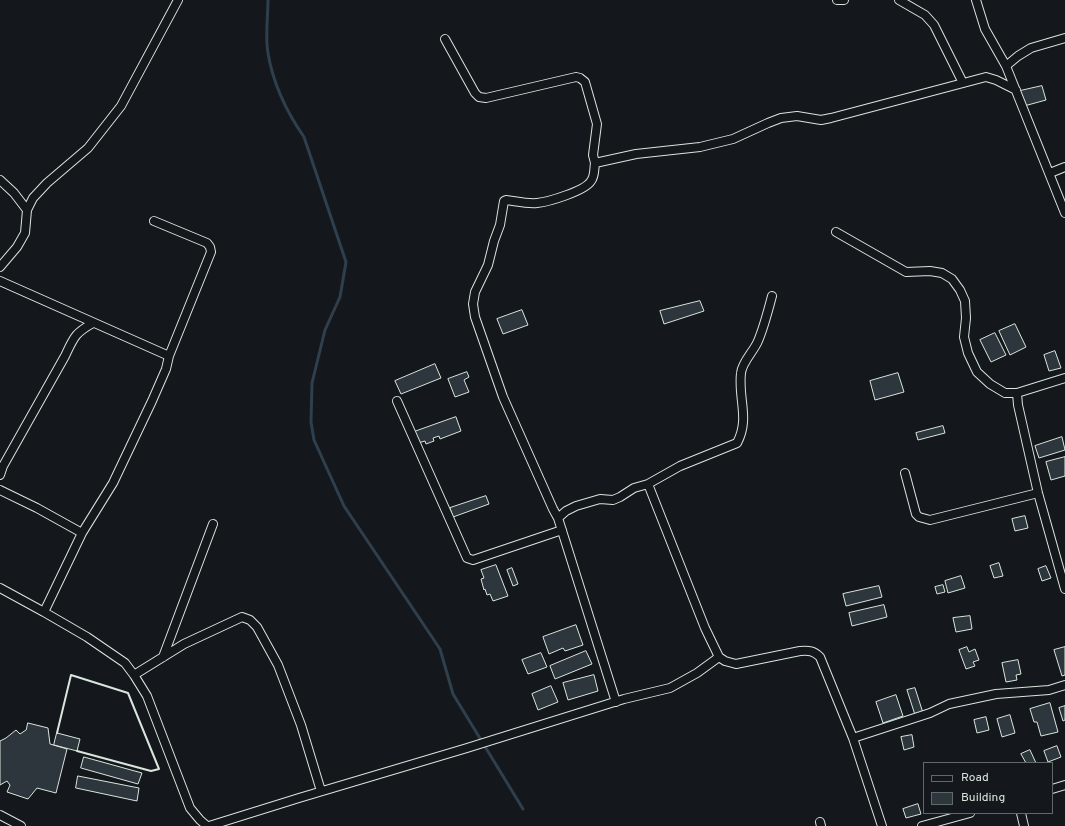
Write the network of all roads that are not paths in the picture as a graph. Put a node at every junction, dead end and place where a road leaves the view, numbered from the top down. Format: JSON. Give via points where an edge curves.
{"nodes":[{"id":1,"x":178,"y":0,"type":"edge"},
{"id":2,"x":837,"y":0,"type":"edge"},
{"id":3,"x":844,"y":0,"type":"edge"},
{"id":4,"x":899,"y":0,"type":"edge"},
{"id":5,"x":976,"y":0,"type":"edge"},
{"id":6,"x":1065,"y":38,"type":"edge"},
{"id":7,"x":445,"y":39,"type":"dead end"},
{"id":8,"x":1006,"y":66,"type":"junction"},
{"id":9,"x":963,"y":83,"type":"junction"},
{"id":10,"x":1016,"y":90,"type":"junction"},
{"id":11,"x":594,"y":162,"type":"junction"},
{"id":12,"x":1065,"y":167,"type":"edge"},
{"id":13,"x":1050,"y":173,"type":"junction"},
{"id":14,"x":0,"y":180,"type":"edge"},
{"id":15,"x":27,"y":210,"type":"junction"},
{"id":16,"x":1065,"y":213,"type":"edge"},
{"id":17,"x":154,"y":221,"type":"dead end"},
{"id":18,"x":836,"y":232,"type":"dead end"},
{"id":19,"x":0,"y":267,"type":"edge"},
{"id":20,"x":0,"y":282,"type":"edge"},
{"id":21,"x":772,"y":296,"type":"dead end"},
{"id":22,"x":93,"y":323,"type":"junction"},
{"id":23,"x":169,"y":356,"type":"junction"},
{"id":24,"x":1065,"y":378,"type":"edge"},
{"id":25,"x":1017,"y":393,"type":"junction"},
{"id":26,"x":397,"y":401,"type":"dead end"},
{"id":27,"x":904,"y":473,"type":"dead end"},
{"id":28,"x":0,"y":475,"type":"edge"},
{"id":29,"x":648,"y":484,"type":"junction"},
{"id":30,"x":0,"y":490,"type":"edge"},
{"id":31,"x":1038,"y":493,"type":"junction"},
{"id":32,"x":558,"y":518,"type":"junction"},
{"id":33,"x":213,"y":524,"type":"dead end"},
{"id":34,"x":562,"y":530,"type":"junction"},
{"id":35,"x":82,"y":533,"type":"junction"},
{"id":36,"x":0,"y":588,"type":"edge"},
{"id":37,"x":1065,"y":589,"type":"edge"},
{"id":38,"x":44,"y":612,"type":"junction"},
{"id":39,"x":163,"y":657,"type":"junction"},
{"id":40,"x":719,"y":657,"type":"junction"},
{"id":41,"x":134,"y":675,"type":"junction"},
{"id":42,"x":1065,"y":685,"type":"edge"},
{"id":43,"x":616,"y":702,"type":"junction"},
{"id":44,"x":853,"y":738,"type":"junction"},
{"id":45,"x":1065,"y":785,"type":"edge"},
{"id":46,"x":1053,"y":789,"type":"edge"},
{"id":47,"x":321,"y":791,"type":"junction"},
{"id":48,"x":966,"y":814,"type":"edge"},
{"id":49,"x":1021,"y":814,"type":"edge"},
{"id":50,"x":0,"y":815,"type":"edge"},
{"id":51,"x":21,"y":826,"type":"edge"},
{"id":52,"x":208,"y":826,"type":"edge"},
{"id":53,"x":882,"y":826,"type":"edge"},
{"id":54,"x":922,"y":826,"type":"edge"},
{"id":55,"x":1024,"y":826,"type":"edge"}],
"edges":[{"from":1,"to":15,"type":"street","via":[[121,106],[88,148],[40,189]]},
{"from":2,"to":3,"type":"street"},
{"from":4,"to":9,"type":"street","via":[[925,15],[934,25]]},
{"from":5,"to":8,"type":"street","via":[[985,29]]},
{"from":6,"to":8,"type":"street","via":[[1031,48]]},
{"from":7,"to":11,"type":"street","via":[[474,93],[479,97],[486,98],[576,77],[585,82],[597,124]]},
{"from":8,"to":10,"type":"street"},
{"from":9,"to":10,"type":"street","via":[[986,77]]},
{"from":9,"to":11,"type":"street","via":[[821,120],[797,116],[781,118],[733,139],[700,147],[636,154]]},
{"from":10,"to":13,"type":"street"},
{"from":11,"to":32,"type":"street","via":[[592,180],[577,191],[535,203],[506,200],[504,202],[488,265],[475,292],[473,304],[475,317],[503,397]]},
{"from":12,"to":13,"type":"street"},
{"from":13,"to":16,"type":"street"},
{"from":14,"to":15,"type":"street"},
{"from":15,"to":19,"type":"street","via":[[25,233]]},
{"from":17,"to":23,"type":"street","via":[[207,243],[211,252]]},
{"from":18,"to":25,"type":"street","via":[[906,272],[930,271],[942,273],[952,279],[964,301],[964,337],[977,372],[1005,393]]},
{"from":20,"to":22,"type":"street"},
{"from":21,"to":29,"type":"street","via":[[758,342],[741,372],[744,418],[741,435],[736,443],[680,466]]},
{"from":22,"to":23,"type":"street"},
{"from":22,"to":28,"type":"street","via":[[81,329],[74,337]]},
{"from":23,"to":35,"type":"street","via":[[152,401],[113,483]]},
{"from":24,"to":25,"type":"street"},
{"from":25,"to":31,"type":"street"},
{"from":26,"to":34,"type":"street","via":[[467,558],[473,560]]},
{"from":27,"to":31,"type":"street","via":[[916,514],[930,520]]},
{"from":29,"to":32,"type":"street","via":[[634,488],[613,500],[600,499],[576,506]]},
{"from":29,"to":40,"type":"street"},
{"from":30,"to":35,"type":"street"},
{"from":31,"to":37,"type":"street"},
{"from":32,"to":34,"type":"street"},
{"from":33,"to":39,"type":"street"},
{"from":34,"to":43,"type":"street"},
{"from":35,"to":38,"type":"street"},
{"from":36,"to":38,"type":"street"},
{"from":38,"to":41,"type":"street","via":[[126,663]]},
{"from":39,"to":41,"type":"street"},
{"from":39,"to":47,"type":"street","via":[[184,644],[242,617],[250,620],[257,627],[278,665],[301,725]]},
{"from":40,"to":43,"type":"street","via":[[670,688]]},
{"from":40,"to":44,"type":"street","via":[[736,664],[800,651],[810,650],[817,654]]},
{"from":41,"to":52,"type":"street","via":[[147,696],[190,808]]},
{"from":42,"to":44,"type":"street","via":[[1049,690],[996,694],[949,704],[930,713]]},
{"from":43,"to":47,"type":"street"},
{"from":44,"to":53,"type":"street"},
{"from":45,"to":46,"type":"street"},
{"from":47,"to":52,"type":"street"},
{"from":48,"to":54,"type":"street"},
{"from":49,"to":55,"type":"street"},
{"from":50,"to":51,"type":"street"}]}
